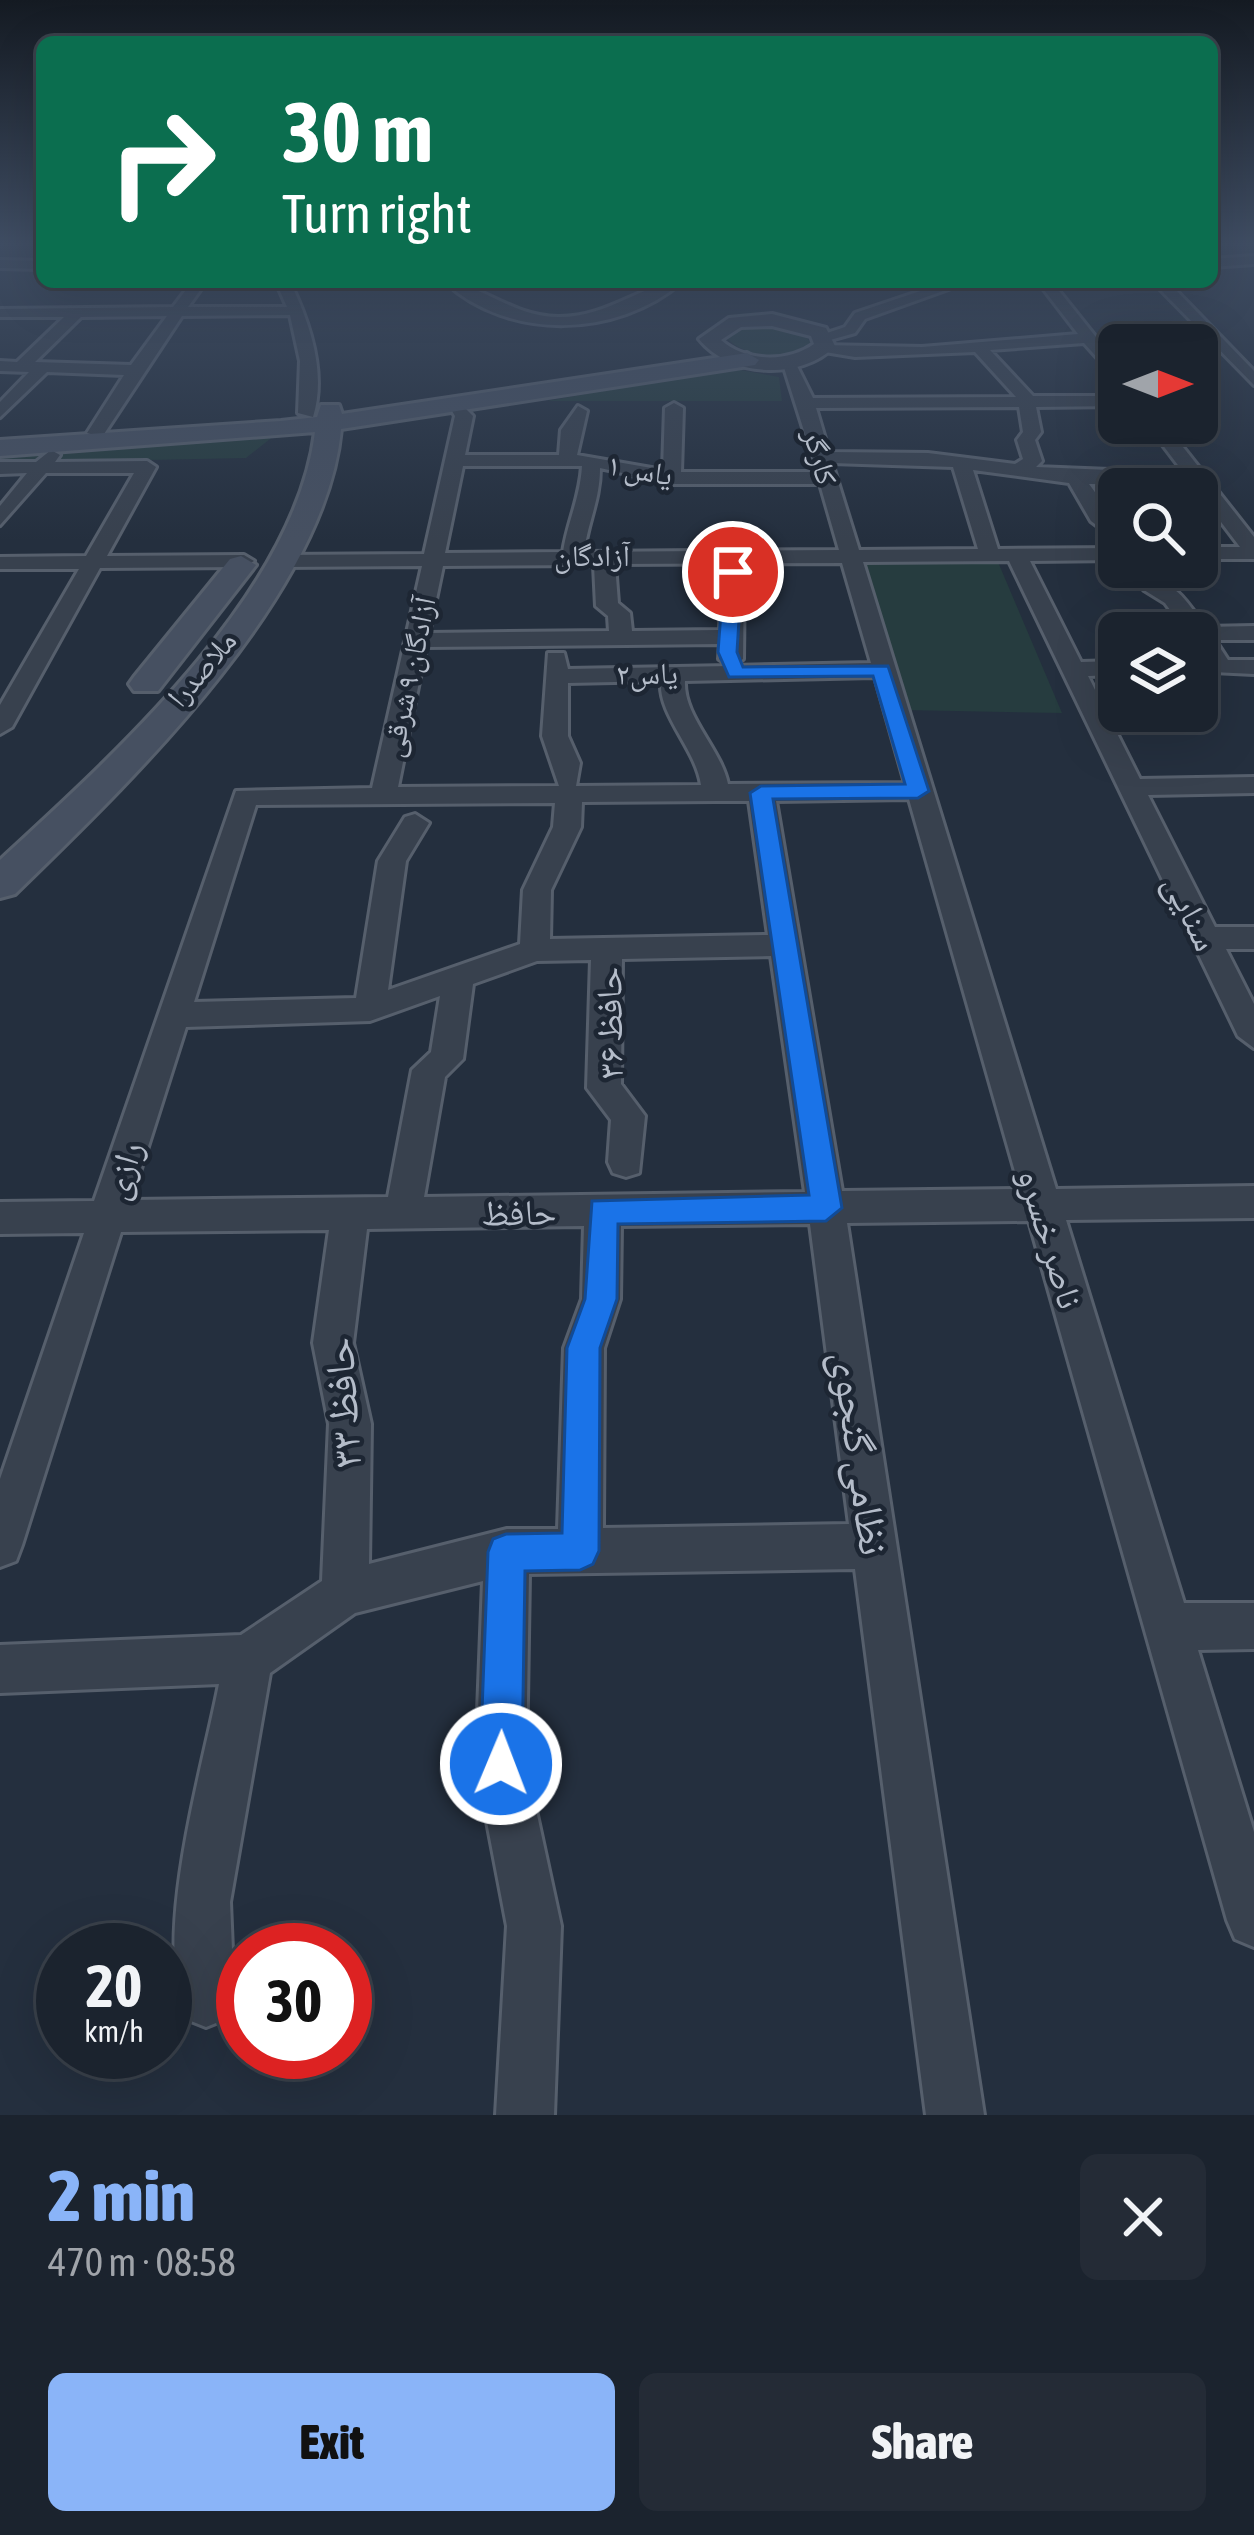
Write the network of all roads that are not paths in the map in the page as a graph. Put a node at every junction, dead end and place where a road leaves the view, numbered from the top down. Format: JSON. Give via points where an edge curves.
{"nodes":[{"id":1,"x":35,"y":344,"type":"edge"},
{"id":2,"x":154,"y":344,"type":"edge"},
{"id":3,"x":308,"y":344,"type":"edge"},
{"id":4,"x":821,"y":344,"type":"edge"},
{"id":5,"x":823,"y":344,"type":"edge"},
{"id":6,"x":999,"y":344,"type":"edge"},
{"id":7,"x":1219,"y":344,"type":"edge"},
{"id":8,"x":978,"y":345,"type":"junction"},
{"id":9,"x":712,"y":346,"type":"joint"},
{"id":10,"x":747,"y":360,"type":"junction"},
{"id":11,"x":788,"y":362,"type":"junction"},
{"id":12,"x":9,"y":368,"type":"edge"},
{"id":13,"x":40,"y":370,"type":"junction"},
{"id":14,"x":135,"y":370,"type":"junction"},
{"id":15,"x":1254,"y":380,"type":"edge"},
{"id":16,"x":912,"y":394,"type":"junction"},
{"id":17,"x":1098,"y":401,"type":"edge"},
{"id":18,"x":1028,"y":402,"type":"junction"},
{"id":19,"x":456,"y":404,"type":"junction"},
{"id":20,"x":805,"y":404,"type":"junction"},
{"id":21,"x":674,"y":408,"type":"dead end"},
{"id":22,"x":578,"y":411,"type":"dead end"},
{"id":23,"x":0,"y":412,"type":"edge"},
{"id":24,"x":318,"y":416,"type":"junction"},
{"id":25,"x":96,"y":433,"type":"junction"},
{"id":26,"x":0,"y":438,"type":"edge"},
{"id":27,"x":1171,"y":444,"type":"edge"},
{"id":28,"x":57,"y":446,"type":"junction"},
{"id":29,"x":0,"y":448,"type":"edge"},
{"id":30,"x":820,"y":457,"type":"junction"},
{"id":31,"x":928,"y":458,"type":"junction"},
{"id":32,"x":455,"y":460,"type":"junction"},
{"id":33,"x":568,"y":461,"type":"junction"},
{"id":34,"x":591,"y":461,"type":"junction"},
{"id":35,"x":961,"y":463,"type":"junction"},
{"id":36,"x":0,"y":468,"type":"edge"},
{"id":37,"x":41,"y":468,"type":"junction"},
{"id":38,"x":1189,"y":468,"type":"edge"},
{"id":39,"x":1019,"y":470,"type":"junction"},
{"id":40,"x":671,"y":478,"type":"junction"},
{"id":41,"x":826,"y":478,"type":"junction"},
{"id":42,"x":1076,"y":478,"type":"junction"},
{"id":43,"x":1098,"y":478,"type":"edge"},
{"id":44,"x":1218,"y":505,"type":"edge"},
{"id":45,"x":4,"y":508,"type":"edge"},
{"id":46,"x":1098,"y":517,"type":"edge"},
{"id":47,"x":1254,"y":552,"type":"edge"},
{"id":48,"x":1218,"y":553,"type":"edge"},
{"id":49,"x":990,"y":554,"type":"junction"},
{"id":50,"x":1016,"y":554,"type":"junction"},
{"id":51,"x":1098,"y":554,"type":"edge"},
{"id":52,"x":847,"y":555,"type":"junction"},
{"id":53,"x":573,"y":556,"type":"junction"},
{"id":54,"x":604,"y":556,"type":"junction"},
{"id":55,"x":435,"y":558,"type":"junction"},
{"id":56,"x":244,"y":561,"type":"junction"},
{"id":57,"x":281,"y":561,"type":"junction"},
{"id":58,"x":89,"y":562,"type":"junction"},
{"id":59,"x":0,"y":563,"type":"edge"},
{"id":60,"x":733,"y":572,"type":"dead end"},
{"id":61,"x":1157,"y":588,"type":"edge"},
{"id":62,"x":1183,"y":612,"type":"edge"},
{"id":63,"x":1254,"y":633,"type":"edge"},
{"id":64,"x":1218,"y":634,"type":"edge"},
{"id":65,"x":728,"y":637,"type":"junction"},
{"id":66,"x":556,"y":638,"type":"junction"},
{"id":67,"x":621,"y":638,"type":"junction"},
{"id":68,"x":417,"y":640,"type":"junction"},
{"id":69,"x":1218,"y":667,"type":"edge"},
{"id":70,"x":1254,"y":667,"type":"edge"},
{"id":71,"x":1098,"y":668,"type":"edge"},
{"id":72,"x":1072,"y":669,"type":"junction"},
{"id":73,"x":881,"y":670,"type":"junction"},
{"id":74,"x":736,"y":673,"type":"junction"},
{"id":75,"x":556,"y":676,"type":"junction"},
{"id":76,"x":674,"y":680,"type":"dead end"},
{"id":77,"x":128,"y":705,"type":"dead end"},
{"id":78,"x":0,"y":727,"type":"edge"},
{"id":79,"x":98,"y":740,"type":"dead end"},
{"id":80,"x":1254,"y":785,"type":"edge"},
{"id":81,"x":568,"y":787,"type":"junction"},
{"id":82,"x":1131,"y":788,"type":"junction"},
{"id":83,"x":918,"y":791,"type":"junction"},
{"id":84,"x":716,"y":793,"type":"junction"},
{"id":85,"x":761,"y":793,"type":"junction"},
{"id":86,"x":383,"y":796,"type":"junction"},
{"id":87,"x":415,"y":824,"type":"dead end"},
{"id":88,"x":0,"y":839,"type":"edge"},
{"id":89,"x":0,"y":884,"type":"edge"},
{"id":90,"x":1205,"y":938,"type":"junction"},
{"id":91,"x":1254,"y":938,"type":"edge"},
{"id":92,"x":785,"y":945,"type":"junction"},
{"id":93,"x":608,"y":948,"type":"junction"},
{"id":94,"x":535,"y":950,"type":"junction"},
{"id":95,"x":458,"y":978,"type":"junction"},
{"id":96,"x":370,"y":1009,"type":"junction"},
{"id":97,"x":173,"y":1015,"type":"junction"},
{"id":98,"x":1254,"y":1036,"type":"edge"},
{"id":99,"x":626,"y":1162,"type":"dead end"},
{"id":100,"x":1254,"y":1202,"type":"edge"},
{"id":101,"x":1041,"y":1205,"type":"junction"},
{"id":102,"x":826,"y":1208,"type":"junction"},
{"id":103,"x":603,"y":1211,"type":"junction"},
{"id":104,"x":350,"y":1214,"type":"junction"},
{"id":105,"x":403,"y":1214,"type":"junction"},
{"id":106,"x":106,"y":1217,"type":"junction"},
{"id":107,"x":0,"y":1218,"type":"edge"},
{"id":108,"x":2,"y":1532,"type":"edge"},
{"id":109,"x":874,"y":1546,"type":"junction"},
{"id":110,"x":580,"y":1551,"type":"junction"},
{"id":111,"x":506,"y":1552,"type":"junction"},
{"id":112,"x":345,"y":1593,"type":"junction"},
{"id":113,"x":1254,"y":1626,"type":"edge"},
{"id":114,"x":1167,"y":1628,"type":"junction"},
{"id":115,"x":248,"y":1659,"type":"junction"},
{"id":116,"x":0,"y":1669,"type":"edge"},
{"id":117,"x":1254,"y":1920,"type":"edge"},
{"id":118,"x":206,"y":1999,"type":"dead end"},
{"id":119,"x":526,"y":2115,"type":"edge"},
{"id":120,"x":955,"y":2115,"type":"edge"}],
"edges":[{"from":1,"to":12,"type":"street"},
{"from":2,"to":14,"type":"street"},
{"from":3,"to":24,"type":"street"},
{"from":4,"to":11,"type":"street"},
{"from":5,"to":16,"type":"street"},
{"from":6,"to":8,"type":"street"},
{"from":7,"to":15,"type":"street"},
{"from":8,"to":16,"type":"street"},
{"from":8,"to":18,"type":"street"},
{"from":9,"to":10,"type":"street"},
{"from":9,"to":24,"type":"main road","via":[[557,382]]},
{"from":10,"to":11,"type":"street"},
{"from":10,"to":19,"type":"main road"},
{"from":11,"to":20,"type":"street","name":"کارگر"},
{"from":12,"to":13,"type":"street"},
{"from":13,"to":14,"type":"street"},
{"from":13,"to":23,"type":"street"},
{"from":14,"to":25,"type":"street"},
{"from":16,"to":18,"type":"street"},
{"from":16,"to":20,"type":"street"},
{"from":16,"to":31,"type":"street"},
{"from":17,"to":18,"type":"street"},
{"from":18,"to":39,"type":"street","via":[[1033,461]]},
{"from":19,"to":24,"type":"main road"},
{"from":19,"to":32,"type":"street","name":"آزادگان ۹ شرقی","via":[[464,416]]},
{"from":20,"to":30,"type":"street","name":"کارگر"},
{"from":21,"to":40,"type":"street"},
{"from":22,"to":33,"type":"street"},
{"from":24,"to":25,"type":"main road"},
{"from":24,"to":28,"type":"main road"},
{"from":24,"to":56,"type":"main road","name":"ملاصدرا"},
{"from":24,"to":57,"type":"main road","name":"ملاصدرا","via":[[320,484]]},
{"from":25,"to":26,"type":"main road"},
{"from":27,"to":38,"type":"street"},
{"from":28,"to":29,"type":"main road"},
{"from":28,"to":37,"type":"street"},
{"from":30,"to":31,"type":"street"},
{"from":30,"to":41,"type":"street","name":"کارگر"},
{"from":31,"to":35,"type":"street"},
{"from":32,"to":33,"type":"street","name":"یاس ۱"},
{"from":32,"to":55,"type":"street","name":"آزادگان ۹ شرقی"},
{"from":33,"to":34,"type":"street","name":"یاس ۱"},
{"from":34,"to":40,"type":"street","name":"یاس ۱"},
{"from":34,"to":53,"type":"street","via":[[590,503],[578,518]]},
{"from":35,"to":39,"type":"street"},
{"from":35,"to":49,"type":"street"},
{"from":36,"to":37,"type":"street"},
{"from":37,"to":45,"type":"street"},
{"from":37,"to":58,"type":"street","via":[[147,467]]},
{"from":39,"to":42,"type":"street"},
{"from":40,"to":41,"type":"street","name":"یاس ۱"},
{"from":41,"to":52,"type":"street","name":"کارگر"},
{"from":42,"to":43,"type":"street"},
{"from":42,"to":46,"type":"street"},
{"from":44,"to":47,"type":"street"},
{"from":47,"to":48,"type":"street"},
{"from":49,"to":50,"type":"street","name":"آزادگان"},
{"from":49,"to":52,"type":"street","name":"آزادگان"},
{"from":50,"to":51,"type":"street","name":"آزادگان"},
{"from":50,"to":72,"type":"street","name":"سنایی"},
{"from":52,"to":54,"type":"street","name":"آزادگان"},
{"from":52,"to":73,"type":"street","name":"ناصر خسرو"},
{"from":53,"to":54,"type":"street","name":"آزادگان"},
{"from":53,"to":55,"type":"street","name":"آزادگان"},
{"from":54,"to":67,"type":"street","via":[[608,606],[619,613]]},
{"from":55,"to":57,"type":"street","name":"آزادگان"},
{"from":55,"to":68,"type":"street","name":"آزادگان ۹ شرقی"},
{"from":56,"to":58,"type":"street"},
{"from":56,"to":77,"type":"main road","name":"ملاصدرا"},
{"from":57,"to":89,"type":"main road","name":"ملاصدرا","via":[[228,640],[80,809]]},
{"from":58,"to":59,"type":"street"},
{"from":58,"to":78,"type":"street"},
{"from":60,"to":65,"type":"street"},
{"from":61,"to":62,"type":"street"},
{"from":63,"to":64,"type":"street"},
{"from":65,"to":67,"type":"street"},
{"from":65,"to":74,"type":"street"},
{"from":66,"to":67,"type":"street"},
{"from":66,"to":68,"type":"street"},
{"from":66,"to":75,"type":"street"},
{"from":68,"to":86,"type":"street","name":"آزادگان ۹ شرقی"},
{"from":69,"to":70,"type":"street"},
{"from":71,"to":72,"type":"street"},
{"from":72,"to":82,"type":"street","name":"سنایی"},
{"from":73,"to":74,"type":"street","name":"یاس۲"},
{"from":73,"to":83,"type":"street","name":"ناصر خسرو"},
{"from":74,"to":75,"type":"street","name":"یاس۲"},
{"from":75,"to":81,"type":"street","via":[[555,736]]},
{"from":76,"to":84,"type":"street","via":[[672,695],[710,760]]},
{"from":79,"to":88,"type":"main road"},
{"from":80,"to":82,"type":"street"},
{"from":81,"to":84,"type":"street"},
{"from":81,"to":86,"type":"street"},
{"from":81,"to":94,"type":"street","via":[[567,826],[537,890]]},
{"from":82,"to":90,"type":"street","name":"سنایی"},
{"from":83,"to":85,"type":"street"},
{"from":83,"to":101,"type":"street","name":"ناصر خسرو"},
{"from":84,"to":85,"type":"street"},
{"from":85,"to":92,"type":"street","name":"نظامی گنجوی"},
{"from":86,"to":97,"type":"street","name":"رازی","via":[[245,796]]},
{"from":87,"to":96,"type":"street","via":[[392,861]]},
{"from":90,"to":91,"type":"street"},
{"from":90,"to":98,"type":"street","name":"سنایی"},
{"from":92,"to":93,"type":"street"},
{"from":92,"to":102,"type":"street","name":"نظامی گنجوی"},
{"from":93,"to":94,"type":"street"},
{"from":93,"to":99,"type":"street","name":"حافظ ۳۶","via":[[604,1088],[628,1116]]},
{"from":94,"to":95,"type":"street"},
{"from":95,"to":96,"type":"street"},
{"from":95,"to":105,"type":"street","via":[[446,1059],[429,1070]]},
{"from":96,"to":97,"type":"street"},
{"from":97,"to":106,"type":"street","name":"رازی"},
{"from":100,"to":101,"type":"street","name":"حافظ"},
{"from":101,"to":102,"type":"street","name":"حافظ"},
{"from":101,"to":114,"type":"street","name":"ناصر خسرو"},
{"from":102,"to":103,"type":"street","name":"حافظ"},
{"from":102,"to":109,"type":"street","name":"نظامی گنجوی"},
{"from":103,"to":105,"type":"street","name":"حافظ"},
{"from":103,"to":110,"type":"street","via":[[601,1299],[584,1348]]},
{"from":104,"to":105,"type":"street","name":"حافظ"},
{"from":104,"to":106,"type":"street","name":"حافظ"},
{"from":104,"to":112,"type":"street","name":"حافظ ۳۳","via":[[333,1343],[350,1424]]},
{"from":106,"to":107,"type":"street","name":"حافظ"},
{"from":106,"to":108,"type":"street","name":"رازی"},
{"from":109,"to":110,"type":"street"},
{"from":109,"to":120,"type":"street","name":"نظامی گنجوی"},
{"from":110,"to":111,"type":"street"},
{"from":111,"to":112,"type":"street"},
{"from":111,"to":119,"type":"street","via":[[501,1764],[535,1926]]},
{"from":112,"to":115,"type":"street"},
{"from":113,"to":114,"type":"street"},
{"from":114,"to":117,"type":"street","name":"ناصر خسرو"},
{"from":115,"to":116,"type":"street"},
{"from":115,"to":118,"type":"street","via":[[203,1902]]}]}
